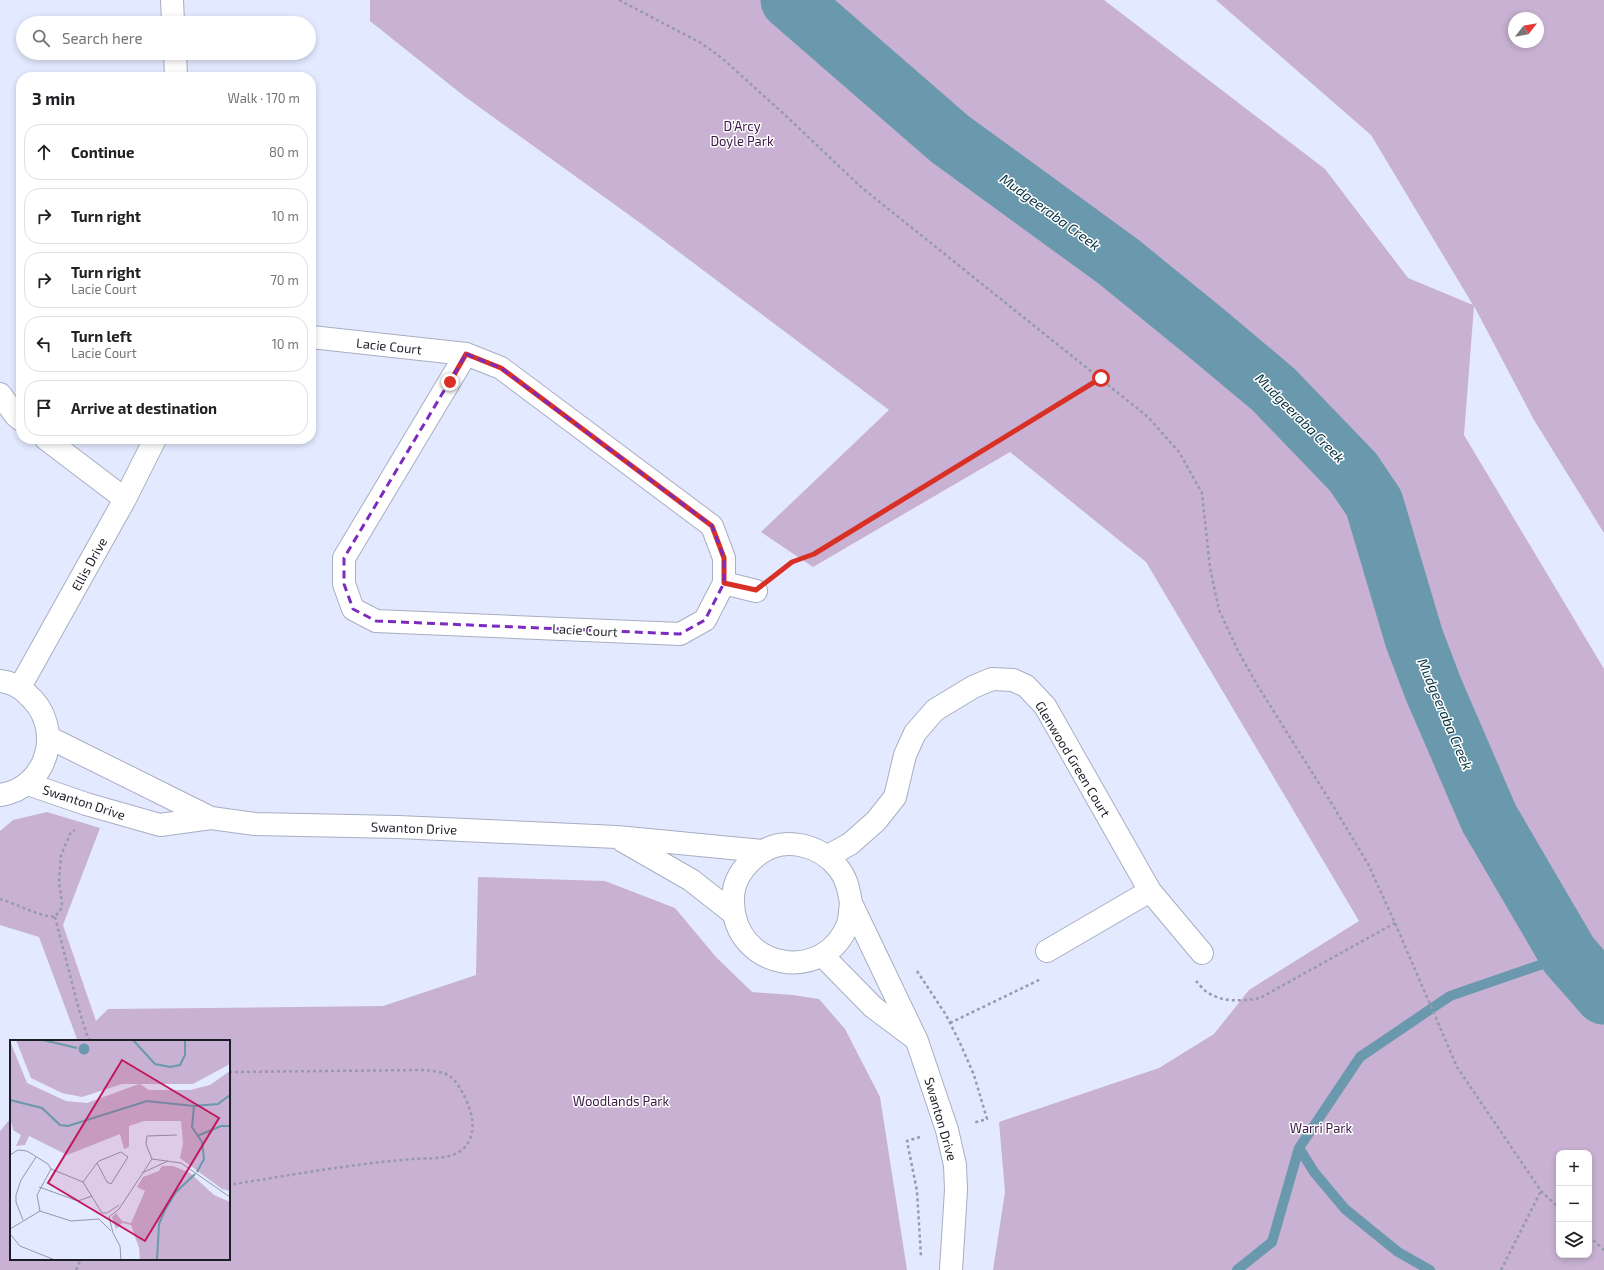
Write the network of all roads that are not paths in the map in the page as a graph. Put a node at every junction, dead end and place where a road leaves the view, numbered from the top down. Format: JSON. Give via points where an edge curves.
{"nodes":[{"id":1,"x":172,"y":0,"type":"edge"},
{"id":2,"x":173,"y":16,"type":"edge"},
{"id":3,"x":175,"y":60,"type":"edge"},
{"id":4,"x":176,"y":72,"type":"edge"},
{"id":5,"x":316,"y":338,"type":"edge"},
{"id":6,"x":466,"y":354,"type":"junction"},
{"id":7,"x":0,"y":394,"type":"edge"},
{"id":8,"x":16,"y":416,"type":"edge"},
{"id":9,"x":53,"y":444,"type":"edge"},
{"id":10,"x":152,"y":444,"type":"edge"},
{"id":11,"x":125,"y":499,"type":"junction"},
{"id":12,"x":724,"y":583,"type":"junction"},
{"id":13,"x":756,"y":590,"type":"road end"},
{"id":14,"x":10,"y":684,"type":"edge"},
{"id":15,"x":50,"y":738,"type":"junction"},
{"id":16,"x":28,"y":784,"type":"junction"},
{"id":17,"x":0,"y":795,"type":"edge"},
{"id":18,"x":211,"y":818,"type":"junction"},
{"id":19,"x":617,"y":837,"type":"junction"},
{"id":20,"x":762,"y":851,"type":"junction"},
{"id":21,"x":828,"y":856,"type":"junction"},
{"id":22,"x":1150,"y":891,"type":"junction"},
{"id":23,"x":851,"y":903,"type":"junction"},
{"id":24,"x":733,"y":913,"type":"junction"},
{"id":25,"x":1047,"y":951,"type":"dead end"},
{"id":26,"x":1202,"y":953,"type":"road end"},
{"id":27,"x":822,"y":955,"type":"junction"},
{"id":28,"x":918,"y":1041,"type":"junction"},
{"id":29,"x":951,"y":1270,"type":"edge"}],
"edges":[{"from":1,"to":2,"type":"street"},
{"from":3,"to":4,"type":"street"},
{"from":5,"to":6,"type":"street","name":"Lacie Court"},
{"from":6,"to":12,"type":"street","name":"Lacie Court","via":[[501,368],[712,526],[724,558]]},
{"from":6,"to":12,"type":"street","name":"Lacie Court","via":[[344,558],[344,584],[353,609],[376,621],[680,634],[705,620]]},
{"from":7,"to":8,"type":"street"},
{"from":9,"to":11,"type":"street"},
{"from":10,"to":11,"type":"street","name":"Ellis Drive"},
{"from":11,"to":14,"type":"street","name":"Ellis Drive"},
{"from":12,"to":13,"type":"street"},
{"from":14,"to":15,"type":"street","name":"Swanton Drive","via":[[35,700],[45,718]]},
{"from":15,"to":16,"type":"street","name":"Swanton Drive","via":[[44,763]]},
{"from":15,"to":18,"type":"street","name":"Swanton Drive"},
{"from":16,"to":17,"type":"street","name":"Swanton Drive","via":[[9,794]]},
{"from":16,"to":18,"type":"street","name":"Swanton Drive","via":[[160,825]]},
{"from":18,"to":19,"type":"street","name":"Swanton Drive","via":[[255,824],[398,827]]},
{"from":19,"to":20,"type":"street","name":"Swanton Drive"},
{"from":19,"to":24,"type":"street","name":"Swanton Drive","via":[[691,880]]},
{"from":20,"to":21,"type":"street","name":"Swanton Drive","via":[[778,845],[795,844],[812,848]]},
{"from":20,"to":24,"type":"street","name":"Swanton Drive","via":[[748,862],[738,877],[733,894]]},
{"from":21,"to":22,"type":"street","name":"Glenwood Green Court","via":[[850,844],[876,821],[895,797],[905,755],[915,733],[935,710],[992,678],[1013,680],[1026,686],[1045,706]]},
{"from":21,"to":23,"type":"street","name":"Swanton Drive","via":[[840,869],[848,885]]},
{"from":22,"to":25,"type":"street"},
{"from":22,"to":26,"type":"street","name":"Glenwood Green Court"},
{"from":23,"to":27,"type":"street","name":"Swanton Drive","via":[[848,923],[838,941]]},
{"from":23,"to":28,"type":"street","name":"Swanton Drive"},
{"from":24,"to":27,"type":"street","name":"Swanton Drive","via":[[739,931],[750,946],[767,957],[785,963],[804,962]]},
{"from":27,"to":28,"type":"street","via":[[873,1007]]},
{"from":28,"to":29,"type":"street","name":"Swanton Drive","via":[[947,1130],[955,1165]]}]}
